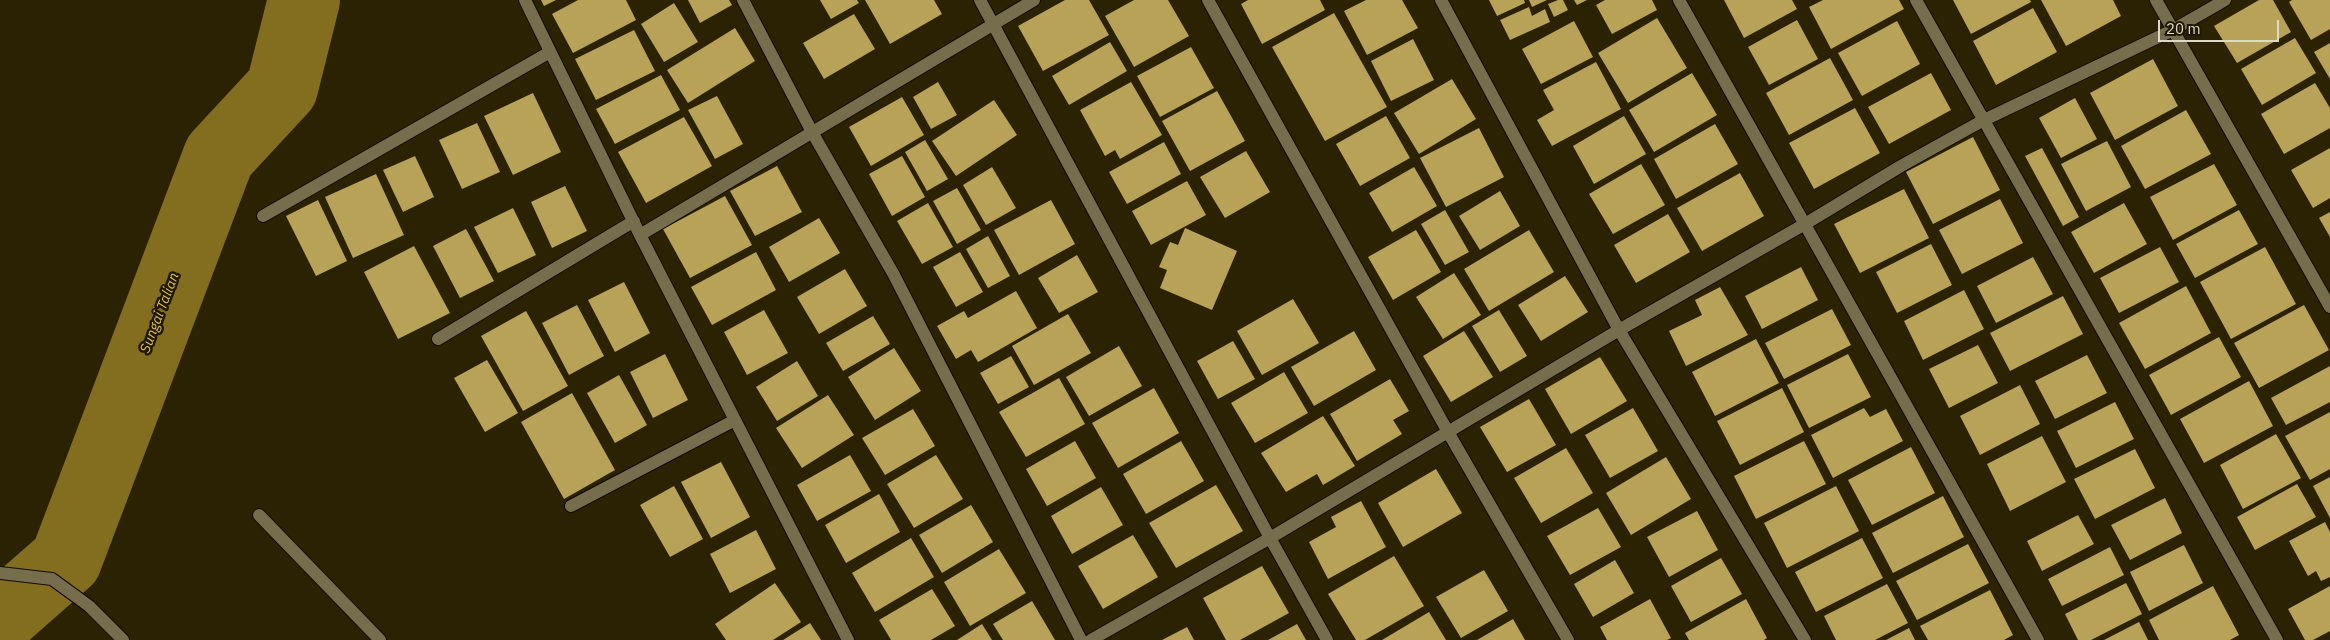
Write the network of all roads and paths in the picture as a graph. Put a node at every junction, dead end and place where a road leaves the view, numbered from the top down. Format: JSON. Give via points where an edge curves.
{"nodes":[{"id":1,"x":525,"y":0,"type":"edge"},
{"id":2,"x":743,"y":0,"type":"edge"},
{"id":3,"x":980,"y":0,"type":"edge"},
{"id":4,"x":1034,"y":0,"type":"edge"},
{"id":5,"x":1208,"y":0,"type":"edge"},
{"id":6,"x":1441,"y":0,"type":"edge"},
{"id":7,"x":1679,"y":0,"type":"edge"},
{"id":8,"x":1916,"y":0,"type":"edge"},
{"id":9,"x":2156,"y":0,"type":"edge"},
{"id":10,"x":2225,"y":0,"type":"edge"},
{"id":11,"x":994,"y":25,"type":"junction"},
{"id":12,"x":2173,"y":30,"type":"junction"},
{"id":13,"x":550,"y":52,"type":"junction"},
{"id":14,"x":1982,"y":121,"type":"junction"},
{"id":15,"x":812,"y":132,"type":"junction"},
{"id":16,"x":263,"y":216,"type":"dead end"},
{"id":17,"x":634,"y":221,"type":"junction"},
{"id":18,"x":1805,"y":224,"type":"junction"},
{"id":19,"x":640,"y":235,"type":"junction"},
{"id":20,"x":2330,"y":307,"type":"edge"},
{"id":21,"x":1619,"y":330,"type":"junction"},
{"id":22,"x":438,"y":339,"type":"dead end"},
{"id":23,"x":735,"y":420,"type":"junction"},
{"id":24,"x":1448,"y":432,"type":"junction"},
{"id":25,"x":571,"y":506,"type":"dead end"},
{"id":26,"x":259,"y":515,"type":"dead end"},
{"id":27,"x":1270,"y":538,"type":"junction"},
{"id":28,"x":0,"y":573,"type":"edge"},
{"id":29,"x":123,"y":640,"type":"edge"},
{"id":30,"x":380,"y":640,"type":"edge"},
{"id":31,"x":848,"y":640,"type":"edge"},
{"id":32,"x":1081,"y":640,"type":"edge"},
{"id":33,"x":1091,"y":640,"type":"edge"},
{"id":34,"x":1327,"y":640,"type":"edge"},
{"id":35,"x":1568,"y":640,"type":"edge"},
{"id":36,"x":1805,"y":640,"type":"edge"},
{"id":37,"x":2038,"y":640,"type":"edge"},
{"id":38,"x":2278,"y":640,"type":"edge"}],
"edges":[{"from":1,"to":13,"type":"street"},
{"from":2,"to":15,"type":"street"},
{"from":3,"to":11,"type":"street"},
{"from":4,"to":11,"type":"street"},
{"from":5,"to":24,"type":"street"},
{"from":6,"to":21,"type":"street"},
{"from":7,"to":18,"type":"street"},
{"from":8,"to":14,"type":"street"},
{"from":9,"to":12,"type":"street"},
{"from":10,"to":12,"type":"street"},
{"from":11,"to":15,"type":"street"},
{"from":11,"to":27,"type":"street"},
{"from":12,"to":14,"type":"street"},
{"from":12,"to":20,"type":"street"},
{"from":13,"to":16,"type":"street"},
{"from":13,"to":17,"type":"street"},
{"from":14,"to":18,"type":"street"},
{"from":14,"to":38,"type":"street"},
{"from":15,"to":19,"type":"street"},
{"from":15,"to":32,"type":"street","via":[[894,275]]},
{"from":17,"to":19,"type":"street"},
{"from":17,"to":22,"type":"street"},
{"from":18,"to":21,"type":"street"},
{"from":18,"to":37,"type":"street"},
{"from":19,"to":23,"type":"street"},
{"from":21,"to":24,"type":"street"},
{"from":21,"to":36,"type":"street"},
{"from":23,"to":25,"type":"street"},
{"from":23,"to":31,"type":"street"},
{"from":24,"to":27,"type":"street"},
{"from":24,"to":35,"type":"street"},
{"from":26,"to":30,"type":"street"},
{"from":27,"to":33,"type":"street"},
{"from":27,"to":34,"type":"street"},
{"from":28,"to":29,"type":"street","via":[[52,579],[90,606]]}]}
